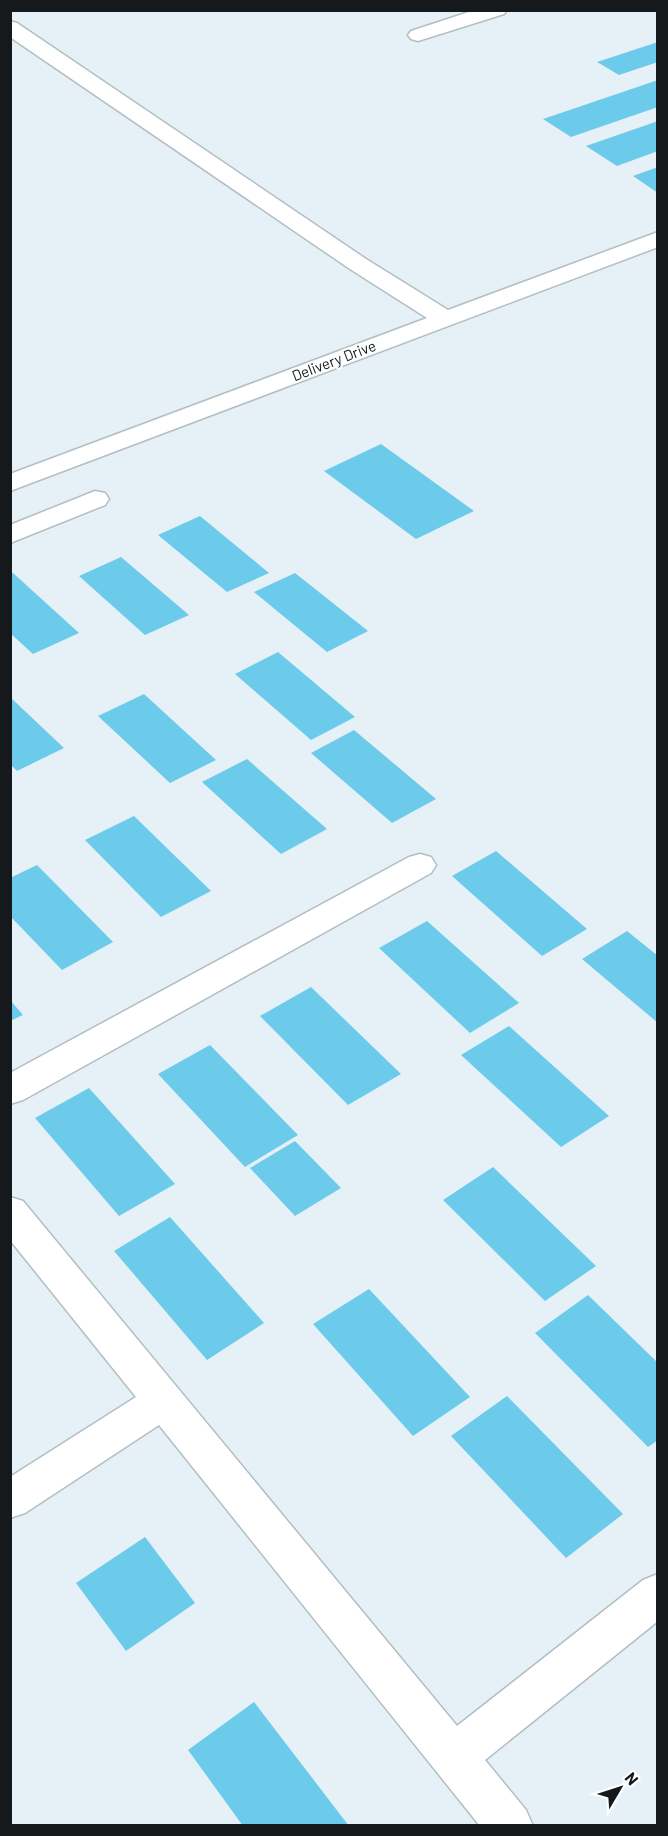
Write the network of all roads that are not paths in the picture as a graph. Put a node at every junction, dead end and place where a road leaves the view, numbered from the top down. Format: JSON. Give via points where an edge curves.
{"nodes":[{"id":1,"x":497,"y":10,"type":"edge"},
{"id":2,"x":10,"y":27,"type":"edge"},
{"id":3,"x":418,"y":35,"type":"dead end"},
{"id":4,"x":653,"y":246,"type":"edge"},
{"id":5,"x":446,"y":319,"type":"junction"},
{"id":6,"x":10,"y":483,"type":"edge"},
{"id":7,"x":95,"y":500,"type":"dead end"},
{"id":8,"x":10,"y":535,"type":"edge"},
{"id":9,"x":420,"y":865,"type":"dead end"},
{"id":10,"x":10,"y":1090,"type":"edge"},
{"id":11,"x":10,"y":1212,"type":"edge"},
{"id":12,"x":163,"y":1401,"type":"junction"},
{"id":13,"x":10,"y":1500,"type":"edge"},
{"id":14,"x":657,"y":1594,"type":"edge"},
{"id":15,"x":453,"y":1757,"type":"junction"},
{"id":16,"x":510,"y":1826,"type":"edge"}],
"edges":[{"from":1,"to":3,"type":"street"},
{"from":2,"to":5,"type":"street","via":[[348,257]]},
{"from":4,"to":5,"type":"street","name":"Delivery Drive"},
{"from":5,"to":6,"type":"street","name":"Delivery Drive"},
{"from":7,"to":8,"type":"street"},
{"from":9,"to":10,"type":"street"},
{"from":11,"to":12,"type":"street"},
{"from":12,"to":13,"type":"street"},
{"from":12,"to":15,"type":"street"},
{"from":14,"to":15,"type":"street"},
{"from":15,"to":16,"type":"street"}]}
